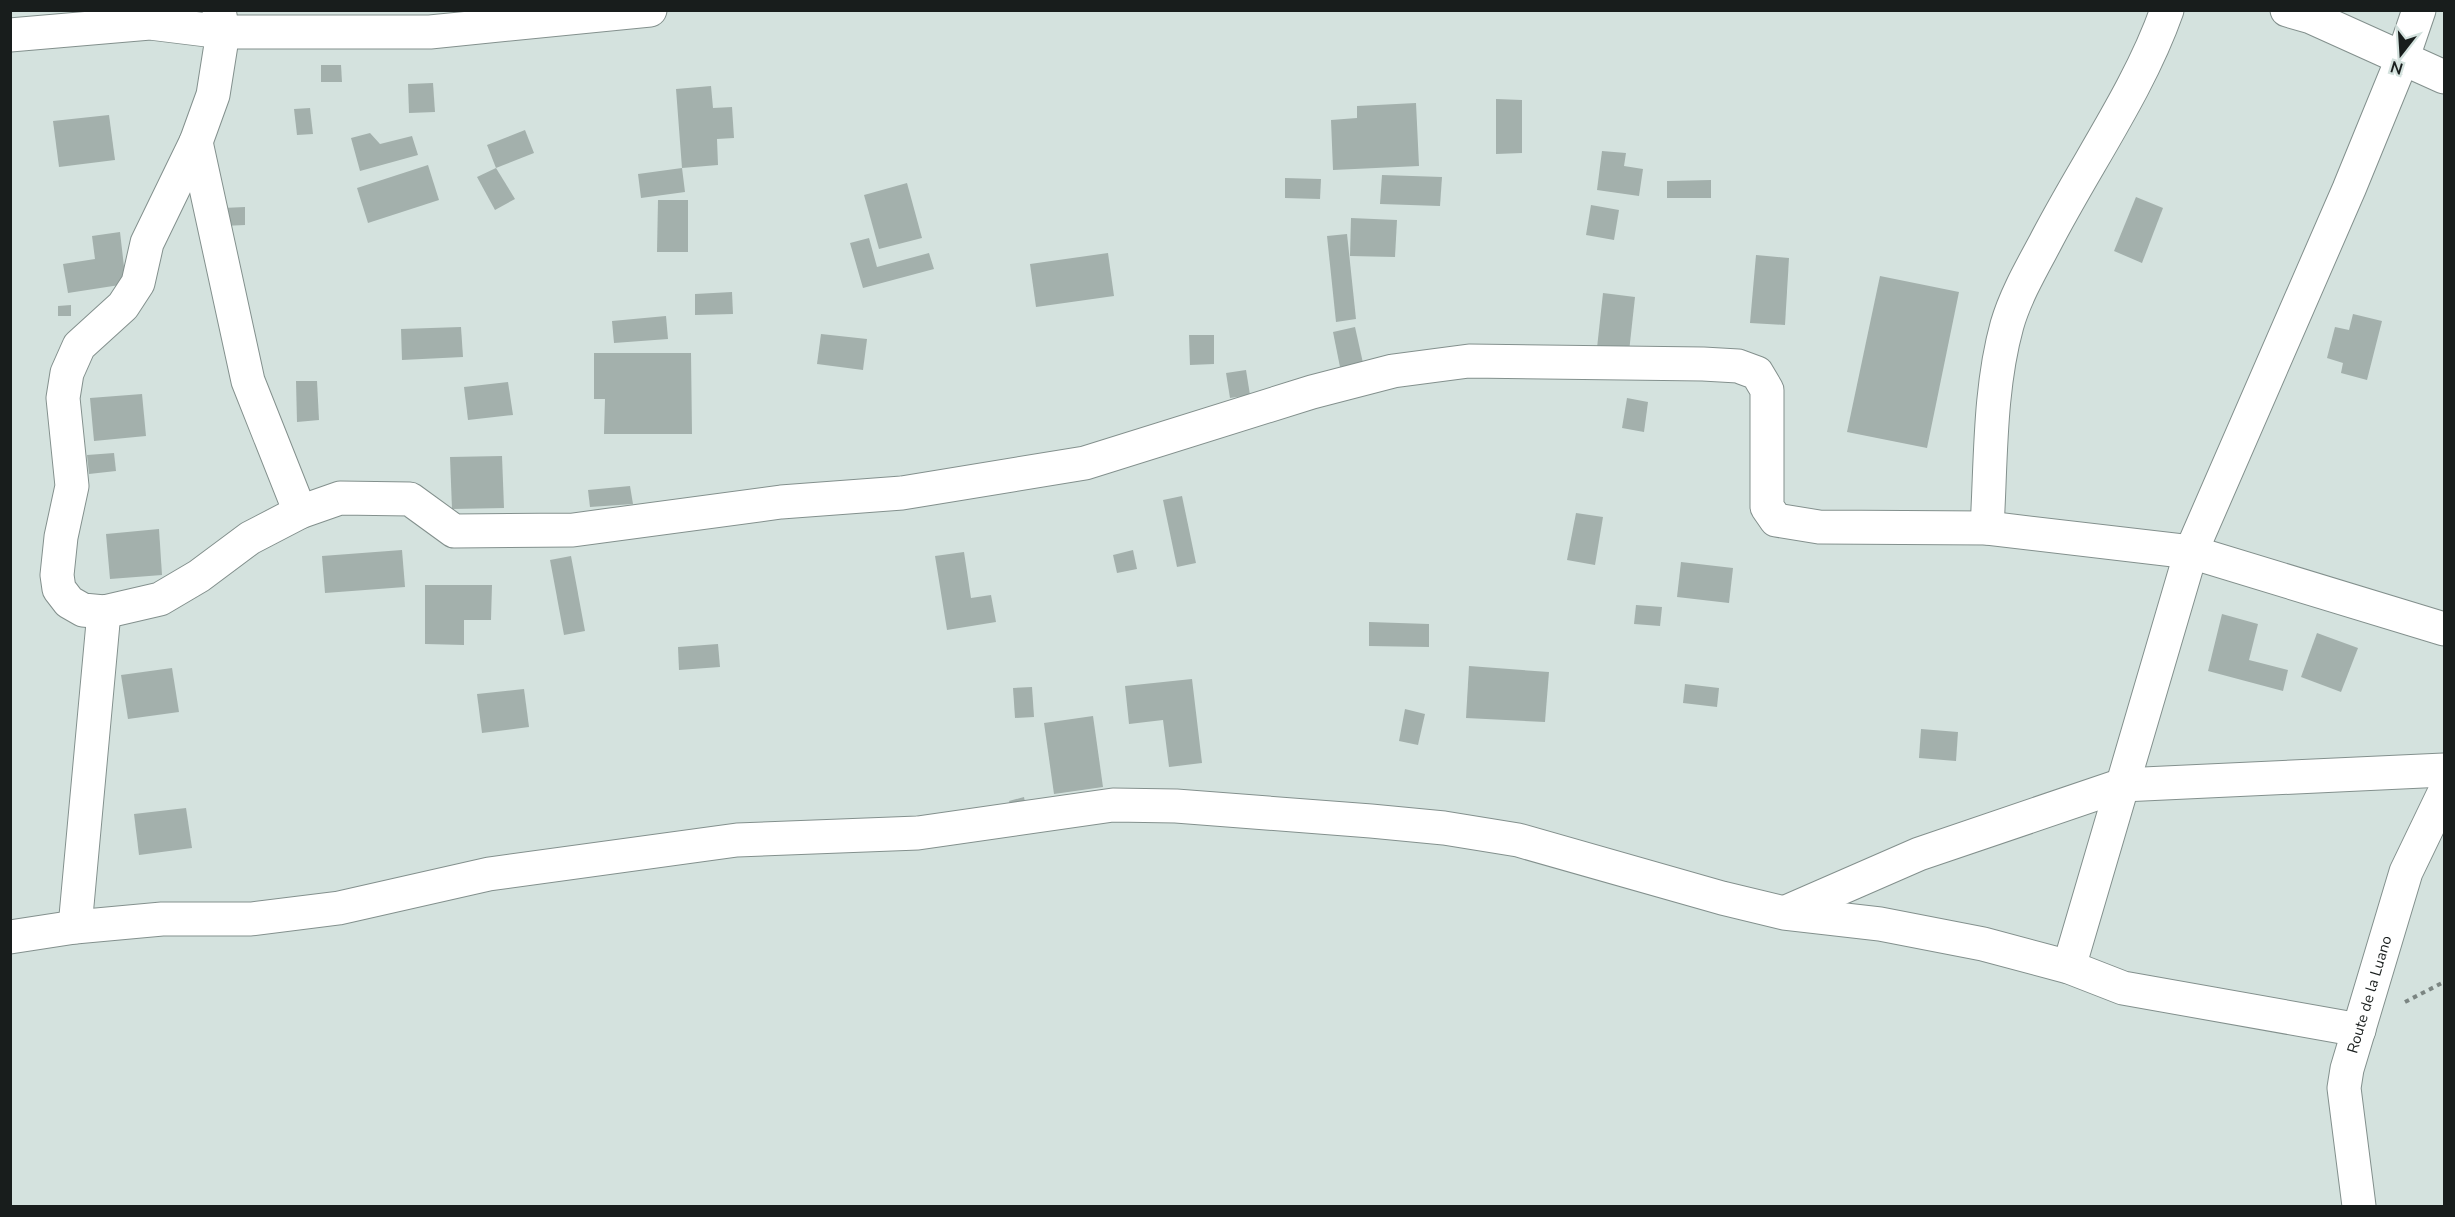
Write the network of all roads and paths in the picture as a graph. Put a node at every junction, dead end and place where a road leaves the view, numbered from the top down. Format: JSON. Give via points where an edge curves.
{"nodes":[{"id":1,"x":650,"y":10,"type":"edge"},
{"id":2,"x":2167,"y":10,"type":"edge"},
{"id":3,"x":2287,"y":10,"type":"edge"},
{"id":4,"x":2419,"y":10,"type":"edge"},
{"id":5,"x":221,"y":21,"type":"edge"},
{"id":6,"x":10,"y":35,"type":"edge"},
{"id":7,"x":2403,"y":57,"type":"junction"},
{"id":8,"x":2445,"y":77,"type":"edge"},
{"id":9,"x":196,"y":142,"type":"junction"},
{"id":10,"x":300,"y":512,"type":"junction"},
{"id":11,"x":1987,"y":528,"type":"junction"},
{"id":12,"x":2191,"y":552,"type":"junction"},
{"id":13,"x":104,"y":612,"type":"junction"},
{"id":14,"x":2445,"y":629,"type":"edge"},
{"id":15,"x":2445,"y":770,"type":"edge"},
{"id":16,"x":2122,"y":785,"type":"junction"},
{"id":17,"x":2445,"y":792,"type":"edge"},
{"id":18,"x":1784,"y":913,"type":"junction"},
{"id":19,"x":75,"y":927,"type":"junction"},
{"id":20,"x":10,"y":936,"type":"edge"},
{"id":21,"x":2069,"y":967,"type":"junction"},
{"id":22,"x":2359,"y":1030,"type":"junction"},
{"id":23,"x":2359,"y":1206,"type":"edge"}],
"edges":[{"from":1,"to":5,"type":"street","via":[[430,32]]},
{"from":2,"to":11,"type":"street","via":[[2154,47],[2064,205],[2007,325],[1995,397]]},
{"from":3,"to":7,"type":"street"},
{"from":4,"to":7,"type":"street"},
{"from":5,"to":6,"type":"street"},
{"from":5,"to":9,"type":"street","via":[[213,95]]},
{"from":7,"to":8,"type":"street"},
{"from":7,"to":12,"type":"street"},
{"from":9,"to":10,"type":"street","via":[[248,381]]},
{"from":9,"to":13,"type":"street","via":[[147,243],[138,283],[123,306],[79,346],[67,373],[63,398],[72,486],[61,537],[59,589],[69,602],[84,610]]},
{"from":10,"to":11,"type":"street","via":[[340,498],[381,497],[410,499],[454,531],[573,530],[781,502],[902,493],[1085,463],[1393,370],[1480,362],[1738,366],[1757,373],[1767,390],[1766,496],[1767,507],[1776,519],[1819,527]]},
{"from":10,"to":13,"type":"street","via":[[250,537],[199,576],[160,599]]},
{"from":11,"to":12,"type":"street"},
{"from":12,"to":14,"type":"street"},
{"from":12,"to":16,"type":"street"},
{"from":13,"to":19,"type":"street"},
{"from":15,"to":16,"type":"street"},
{"from":16,"to":18,"type":"street","via":[[1919,854]]},
{"from":16,"to":21,"type":"street"},
{"from":17,"to":22,"type":"street","name":"Route de la Luano","via":[[2406,872]]},
{"from":18,"to":19,"type":"street","via":[[1518,840],[1444,828],[1289,814],[1113,805],[918,833],[737,840],[489,874],[339,908],[251,919],[162,919]]},
{"from":18,"to":21,"type":"street","via":[[1880,924],[1983,944]]},
{"from":19,"to":20,"type":"street"},
{"from":21,"to":22,"type":"street","via":[[2123,988]]},
{"from":22,"to":23,"type":"street","name":"Route de la Luano","via":[[2344,1088]]}]}
